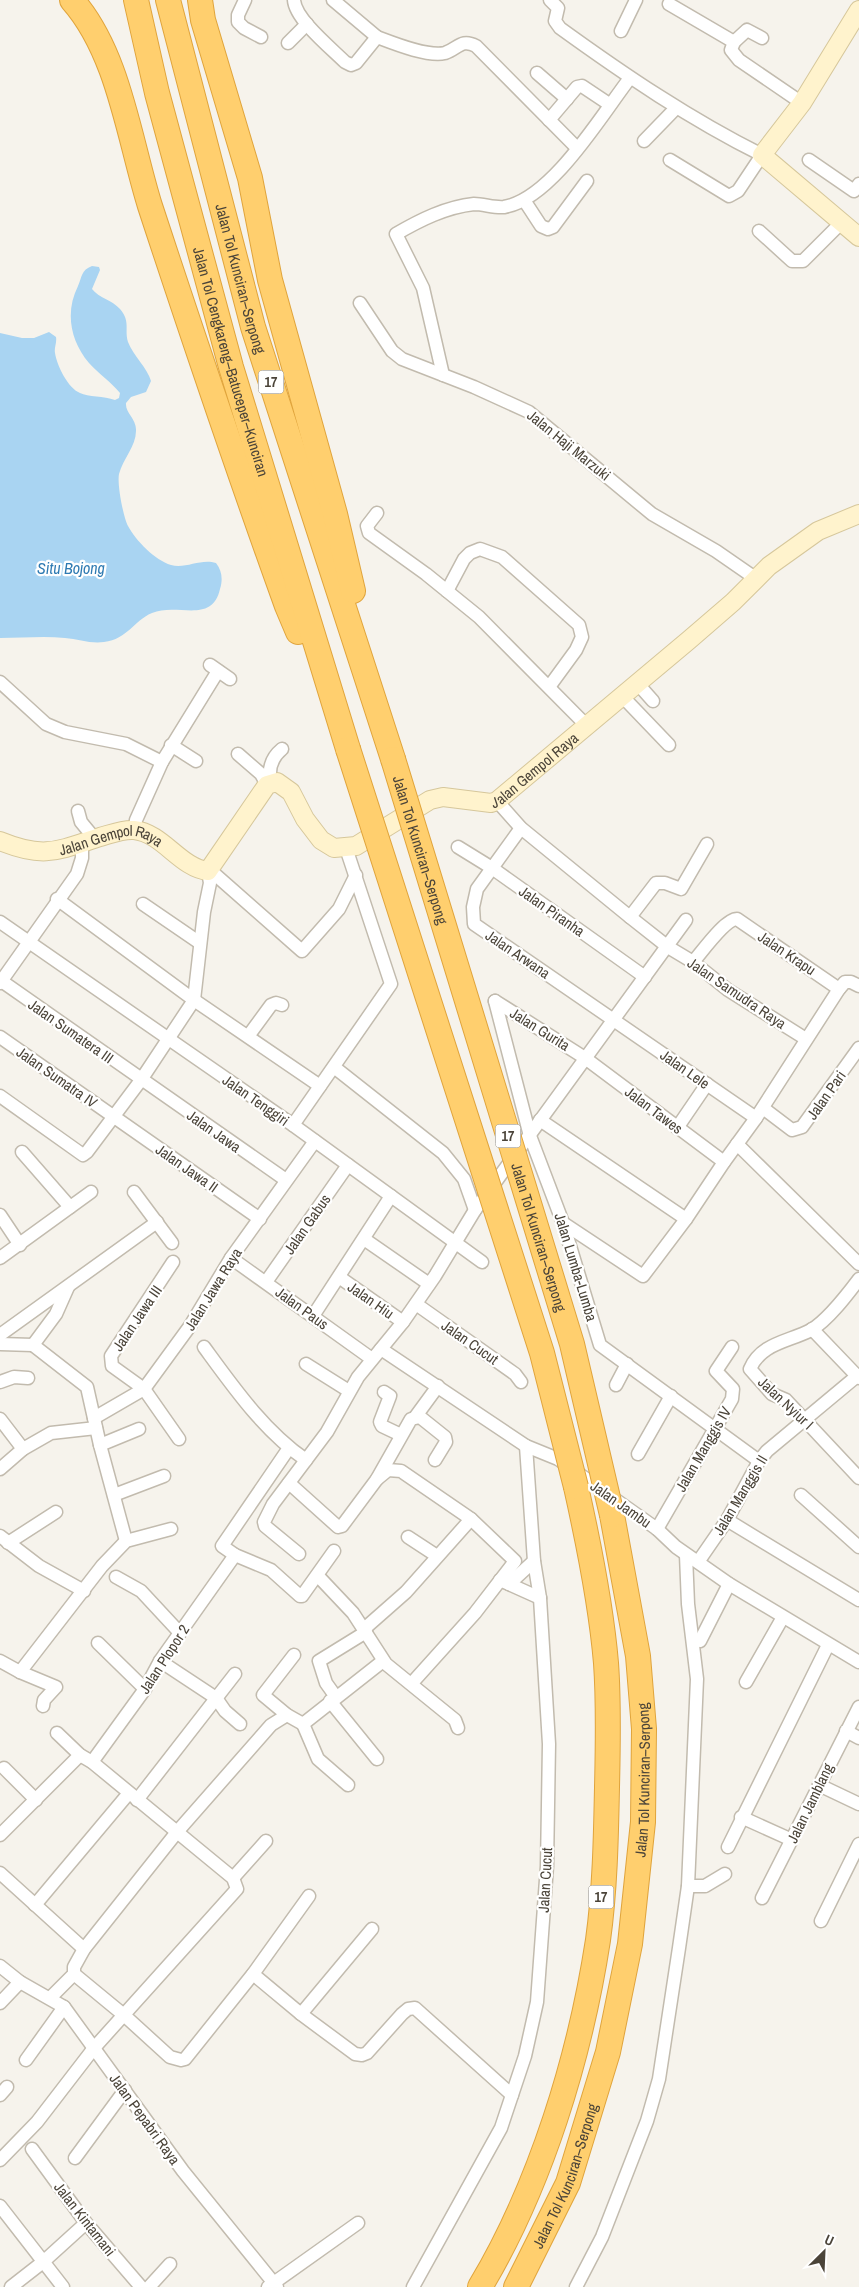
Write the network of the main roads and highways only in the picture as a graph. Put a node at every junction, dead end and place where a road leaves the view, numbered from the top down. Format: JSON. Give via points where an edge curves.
{"nodes":[{"id":1,"x":72,"y":0,"type":"edge"},
{"id":2,"x":136,"y":0,"type":"edge"},
{"id":3,"x":168,"y":0,"type":"edge"},
{"id":4,"x":200,"y":0,"type":"edge"},
{"id":5,"x":338,"y":720,"type":"junction"},
{"id":6,"x":392,"y":758,"type":"junction"},
{"id":7,"x":480,"y":2287,"type":"edge"},
{"id":8,"x":516,"y":2287,"type":"edge"}],
"edges":[{"from":1,"to":5,"type":"highway","via":[[98,36],[111,69],[144,186],[218,412],[287,606]]},
{"from":2,"to":5,"type":"highway","name":"Jalan Tol Cengkareng–Batuceper–Kunciran","number":"17","via":[[157,93],[231,367]]},
{"from":3,"to":6,"type":"highway","name":"Jalan Tol Kunciran–Serpong","number":"17","via":[[253,327]]},
{"from":4,"to":6,"type":"highway","via":[[203,20],[250,178],[270,280],[335,514]]},
{"from":5,"to":7,"type":"highway","name":"Jalan Tol Kunciran–Serpong","number":"17","bridge":true,"via":[[542,1353],[588,1540],[606,1663],[606,1835],[598,1939],[577,2044],[536,2172],[501,2252]]},
{"from":6,"to":8,"type":"highway","name":"Jalan Tol Kunciran–Serpong","number":"17","bridge":true,"via":[[572,1344],[612,1516],[638,1656],[644,1729],[643,1822],[630,1944],[608,2052],[568,2183]]}]}
